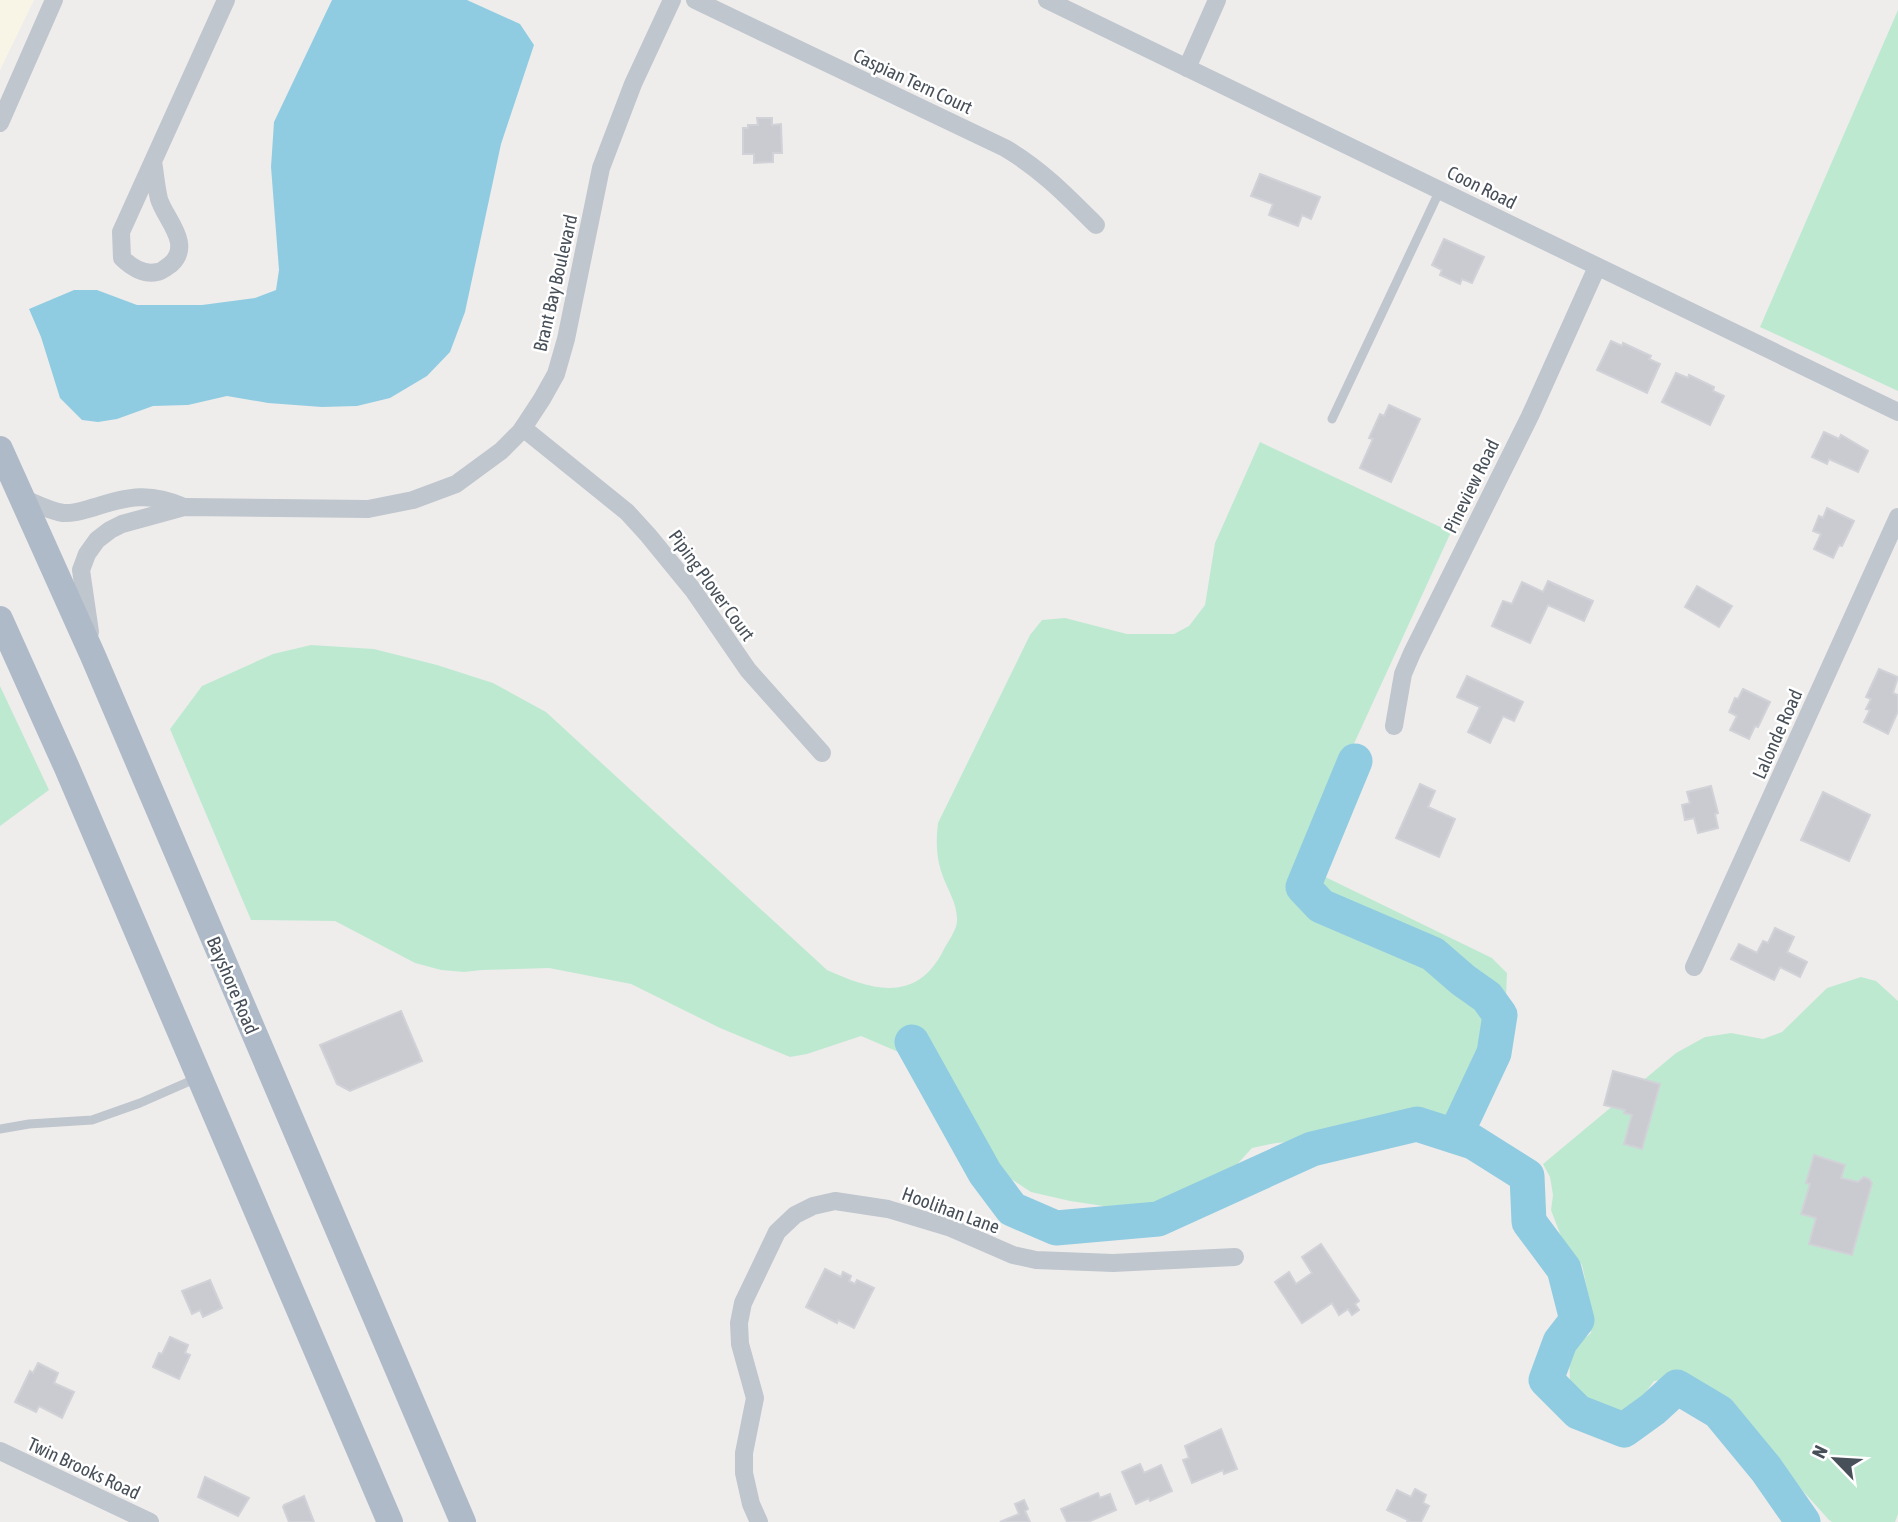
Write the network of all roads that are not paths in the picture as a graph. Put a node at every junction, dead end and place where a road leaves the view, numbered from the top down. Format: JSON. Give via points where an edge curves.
{"nodes":[{"id":1,"x":54,"y":0,"type":"edge"},
{"id":2,"x":226,"y":0,"type":"edge"},
{"id":3,"x":672,"y":0,"type":"edge"},
{"id":4,"x":695,"y":0,"type":"edge"},
{"id":5,"x":1047,"y":0,"type":"edge"},
{"id":6,"x":1217,"y":0,"type":"edge"},
{"id":7,"x":1187,"y":68,"type":"junction"},
{"id":8,"x":0,"y":123,"type":"edge"},
{"id":9,"x":153,"y":161,"type":"junction"},
{"id":10,"x":1440,"y":190,"type":"junction"},
{"id":11,"x":1096,"y":225,"type":"dead end"},
{"id":12,"x":1597,"y":267,"type":"junction"},
{"id":13,"x":1898,"y":412,"type":"edge"},
{"id":14,"x":1332,"y":419,"type":"dead end"},
{"id":15,"x":523,"y":428,"type":"junction"},
{"id":16,"x":0,"y":449,"type":"edge"},
{"id":17,"x":13,"y":482,"type":"edge"},
{"id":18,"x":184,"y":507,"type":"junction"},
{"id":19,"x":1898,"y":517,"type":"edge"},
{"id":20,"x":0,"y":619,"type":"edge"},
{"id":21,"x":93,"y":656,"type":"junction"},
{"id":22,"x":1394,"y":726,"type":"dead end"},
{"id":23,"x":822,"y":753,"type":"dead end"},
{"id":24,"x":1694,"y":968,"type":"dead end"},
{"id":25,"x":199,"y":1077,"type":"junction"},
{"id":26,"x":0,"y":1129,"type":"edge"},
{"id":27,"x":1235,"y":1257,"type":"dead end"},
{"id":28,"x":0,"y":1451,"type":"edge"},
{"id":29,"x":150,"y":1522,"type":"edge"},
{"id":30,"x":390,"y":1522,"type":"edge"},
{"id":31,"x":463,"y":1522,"type":"edge"},
{"id":32,"x":759,"y":1522,"type":"edge"}],
"edges":[{"from":1,"to":8,"type":"street"},
{"from":2,"to":9,"type":"street"},
{"from":3,"to":15,"type":"street","name":"Brant Bay Boulevard","via":[[601,168],[556,374]]},
{"from":4,"to":11,"type":"street","name":"Caspian Tern Court","via":[[1005,148],[1036,167]]},
{"from":5,"to":7,"type":"street","name":"Coon Road"},
{"from":6,"to":7,"type":"street"},
{"from":7,"to":10,"type":"street","name":"Coon Road"},
{"from":9,"to":9,"type":"street","via":[[159,201],[179,239],[178,252],[173,262],[158,272],[143,272],[122,258],[121,232]]},
{"from":10,"to":12,"type":"street","name":"Coon Road"},
{"from":10,"to":14,"type":"lane"},
{"from":12,"to":13,"type":"street","name":"Coon Road"},
{"from":12,"to":22,"type":"street","name":"Pineview Road","via":[[1530,415],[1412,653],[1403,674]]},
{"from":15,"to":18,"type":"street","name":"Brant Bay Boulevard","via":[[491,460],[456,485],[390,506]]},
{"from":15,"to":23,"type":"street","name":"Piping Plover Court","via":[[627,512],[693,590],[748,670]]},
{"from":16,"to":17,"type":"main road","name":"Bayshore Road"},
{"from":17,"to":18,"type":"street","name":"Brant Bay Boulevard","via":[[50,510],[63,513],[149,496]]},
{"from":17,"to":21,"type":"main road","name":"Bayshore Road"},
{"from":18,"to":21,"type":"street","name":"Brant Bay Boulevard","via":[[110,530],[87,554],[81,570]]},
{"from":19,"to":24,"type":"street","name":"Lalonde Road"},
{"from":20,"to":25,"type":"main road"},
{"from":21,"to":31,"type":"main road","name":"Bayshore Road"},
{"from":25,"to":26,"type":"lane","via":[[92,1120]]},
{"from":25,"to":30,"type":"main road"},
{"from":27,"to":32,"type":"street","name":"Hoolihan Lane","via":[[1113,1264],[1036,1260],[888,1209],[835,1201],[795,1215],[777,1232],[743,1303],[739,1323],[740,1345],[755,1398],[744,1473]]},
{"from":28,"to":29,"type":"street","name":"Twin Brooks Road"}]}
